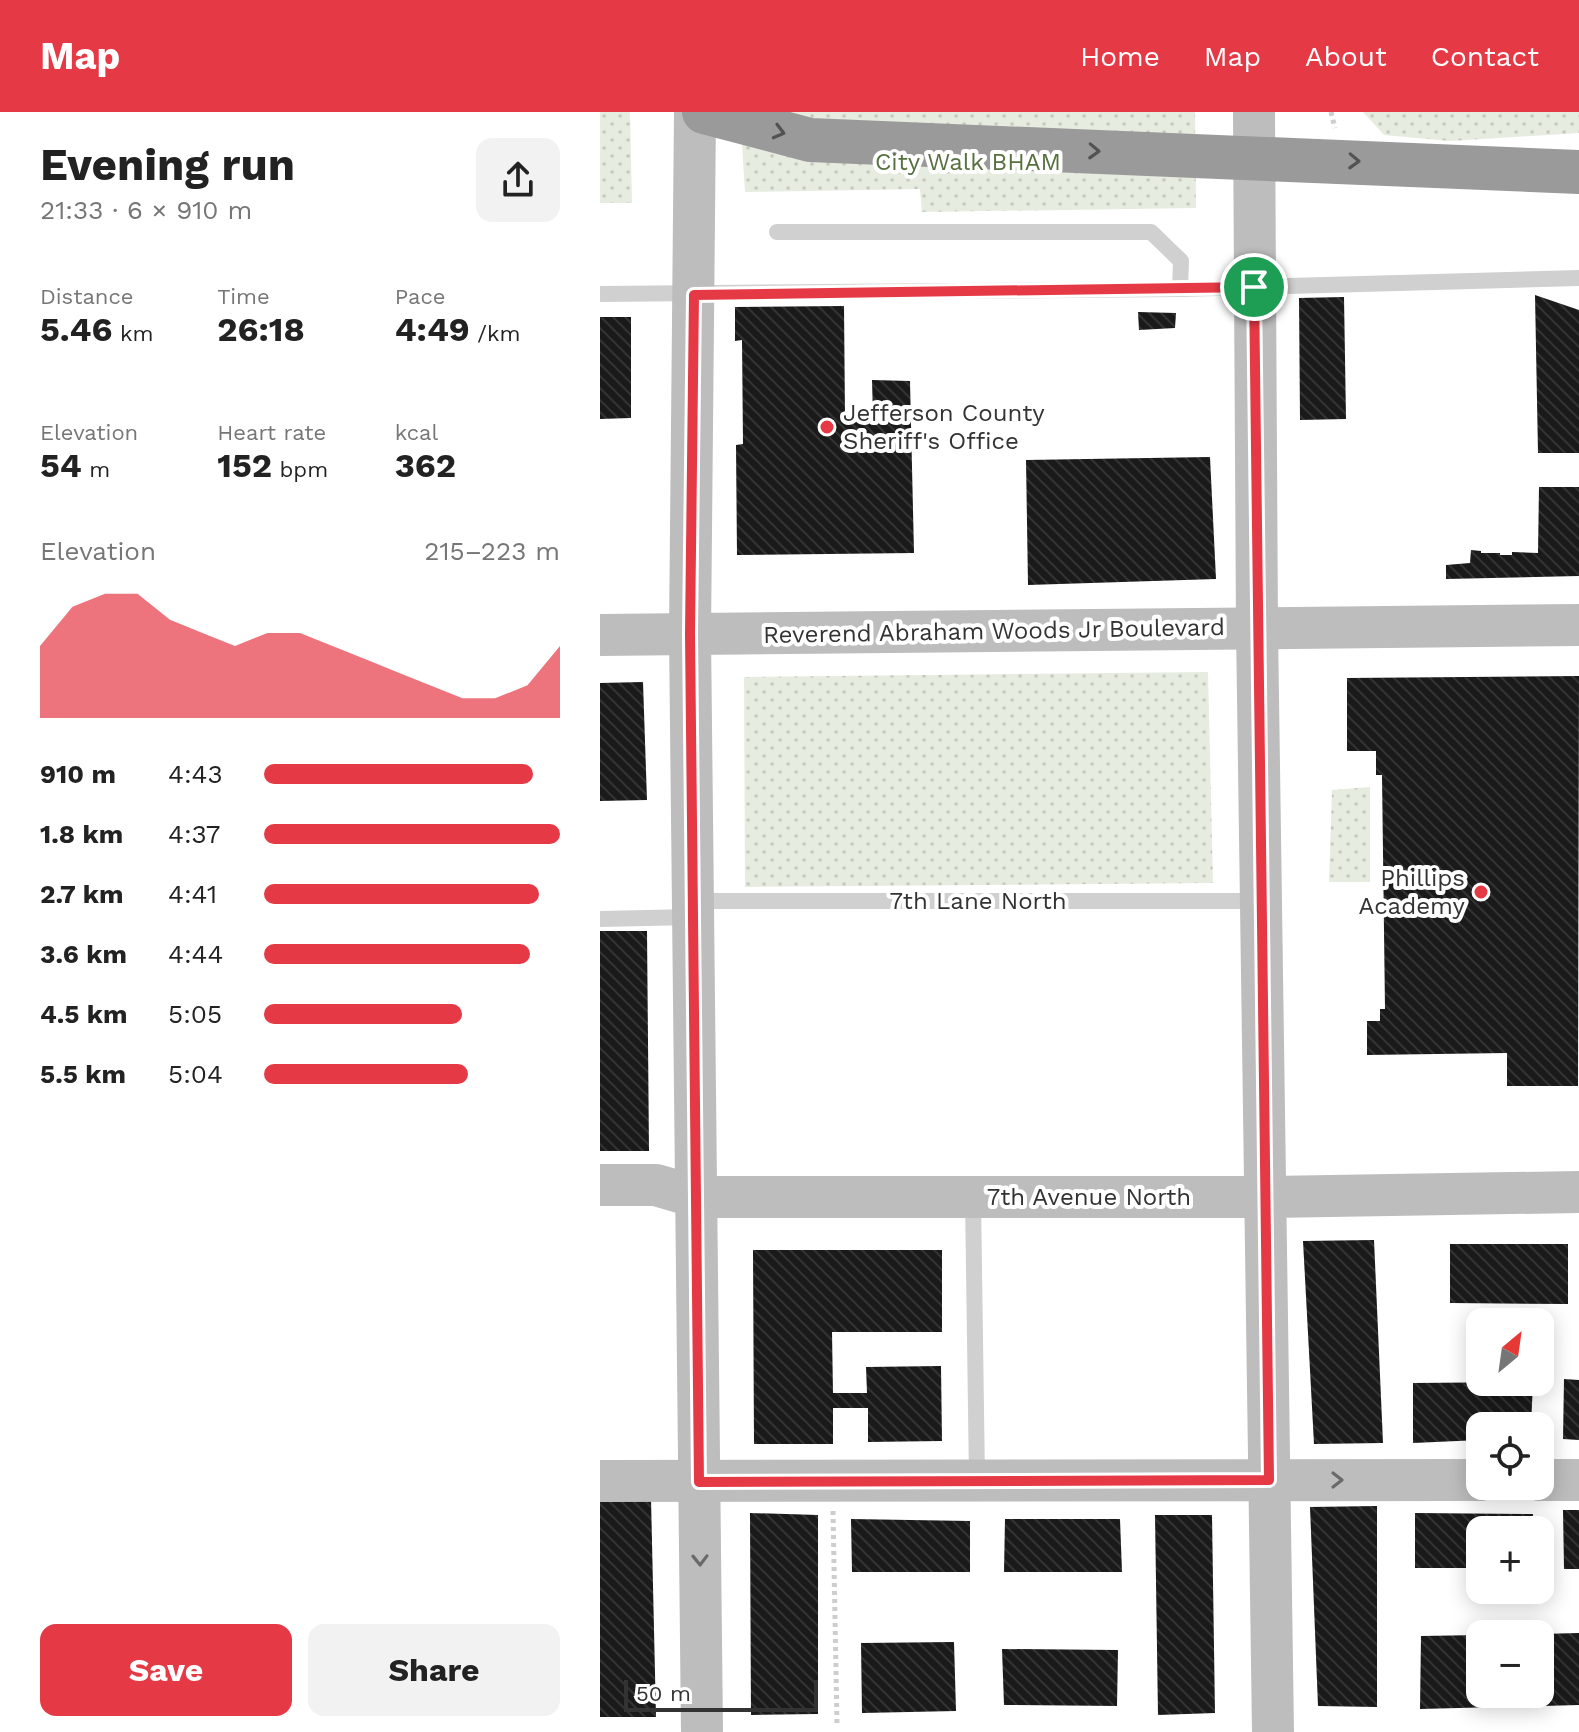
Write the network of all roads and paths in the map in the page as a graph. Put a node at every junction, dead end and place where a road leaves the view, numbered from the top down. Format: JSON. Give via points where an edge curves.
{"nodes":[{"id":1,"x":695,"y":112,"type":"edge"},
{"id":2,"x":704,"y":112,"type":"edge"},
{"id":3,"x":1254,"y":112,"type":"edge"},
{"id":4,"x":1579,"y":172,"type":"edge"},
{"id":5,"x":777,"y":232,"type":"dead end"},
{"id":6,"x":1579,"y":278,"type":"edge"},
{"id":7,"x":1254,"y":287,"type":"junction"},
{"id":8,"x":1180,"y":289,"type":"junction"},
{"id":9,"x":600,"y":294,"type":"edge"},
{"id":10,"x":694,"y":295,"type":"junction"},
{"id":11,"x":1579,"y":625,"type":"edge"},
{"id":12,"x":1257,"y":628,"type":"junction"},
{"id":13,"x":690,"y":634,"type":"junction"},
{"id":14,"x":600,"y":635,"type":"edge"},
{"id":15,"x":1262,"y":901,"type":"junction"},
{"id":16,"x":693,"y":909,"type":"junction"},
{"id":17,"x":600,"y":919,"type":"edge"},
{"id":18,"x":600,"y":1185,"type":"edge"},
{"id":19,"x":1579,"y":1192,"type":"edge"},
{"id":20,"x":697,"y":1197,"type":"junction"},
{"id":21,"x":973,"y":1197,"type":"junction"},
{"id":22,"x":1266,"y":1197,"type":"junction"},
{"id":23,"x":1269,"y":1480,"type":"junction"},
{"id":24,"x":1466,"y":1480,"type":"edge"},
{"id":25,"x":1554,"y":1480,"type":"edge"},
{"id":26,"x":1579,"y":1480,"type":"edge"},
{"id":27,"x":600,"y":1481,"type":"edge"},
{"id":28,"x":977,"y":1481,"type":"junction"},
{"id":29,"x":699,"y":1482,"type":"junction"},
{"id":30,"x":833,"y":1506,"type":"dead end"},
{"id":31,"x":837,"y":1724,"type":"dead end"},
{"id":32,"x":702,"y":1732,"type":"edge"},
{"id":33,"x":1273,"y":1732,"type":"edge"}],
"edges":[{"from":1,"to":10,"type":"street"},
{"from":2,"to":4,"type":"highway","one_way":true,"bridge":true,"via":[[810,140]]},
{"from":3,"to":7,"type":"street"},
{"from":5,"to":8,"type":"lane","via":[[1151,232],[1181,261]]},
{"from":6,"to":7,"type":"lane"},
{"from":7,"to":8,"type":"lane"},
{"from":7,"to":12,"type":"street"},
{"from":8,"to":10,"type":"lane"},
{"from":9,"to":10,"type":"lane"},
{"from":10,"to":13,"type":"street"},
{"from":11,"to":12,"type":"street","name":"Reverend Abraham Woods Jr Boulevard"},
{"from":12,"to":13,"type":"street","name":"Reverend Abraham Woods Jr Boulevard"},
{"from":12,"to":15,"type":"street"},
{"from":13,"to":14,"type":"street","name":"Reverend Abraham Woods Jr Boulevard"},
{"from":13,"to":16,"type":"street"},
{"from":15,"to":16,"type":"lane","name":"7th Lane North"},
{"from":15,"to":22,"type":"street"},
{"from":16,"to":17,"type":"lane","name":"7th Lane North"},
{"from":16,"to":20,"type":"street"},
{"from":18,"to":20,"type":"street","name":"7th Avenue North","via":[[656,1185]]},
{"from":19,"to":22,"type":"street","name":"7th Avenue North"},
{"from":20,"to":21,"type":"street","name":"7th Avenue North"},
{"from":20,"to":29,"type":"street"},
{"from":21,"to":22,"type":"street","name":"7th Avenue North"},
{"from":21,"to":28,"type":"lane"},
{"from":22,"to":23,"type":"street"},
{"from":23,"to":24,"type":"street","one_way":true},
{"from":23,"to":28,"type":"street"},
{"from":23,"to":33,"type":"street"},
{"from":25,"to":26,"type":"street"},
{"from":27,"to":29,"type":"street"},
{"from":28,"to":29,"type":"street"},
{"from":29,"to":32,"type":"street","one_way":true},
{"from":30,"to":31,"type":"path"}]}
